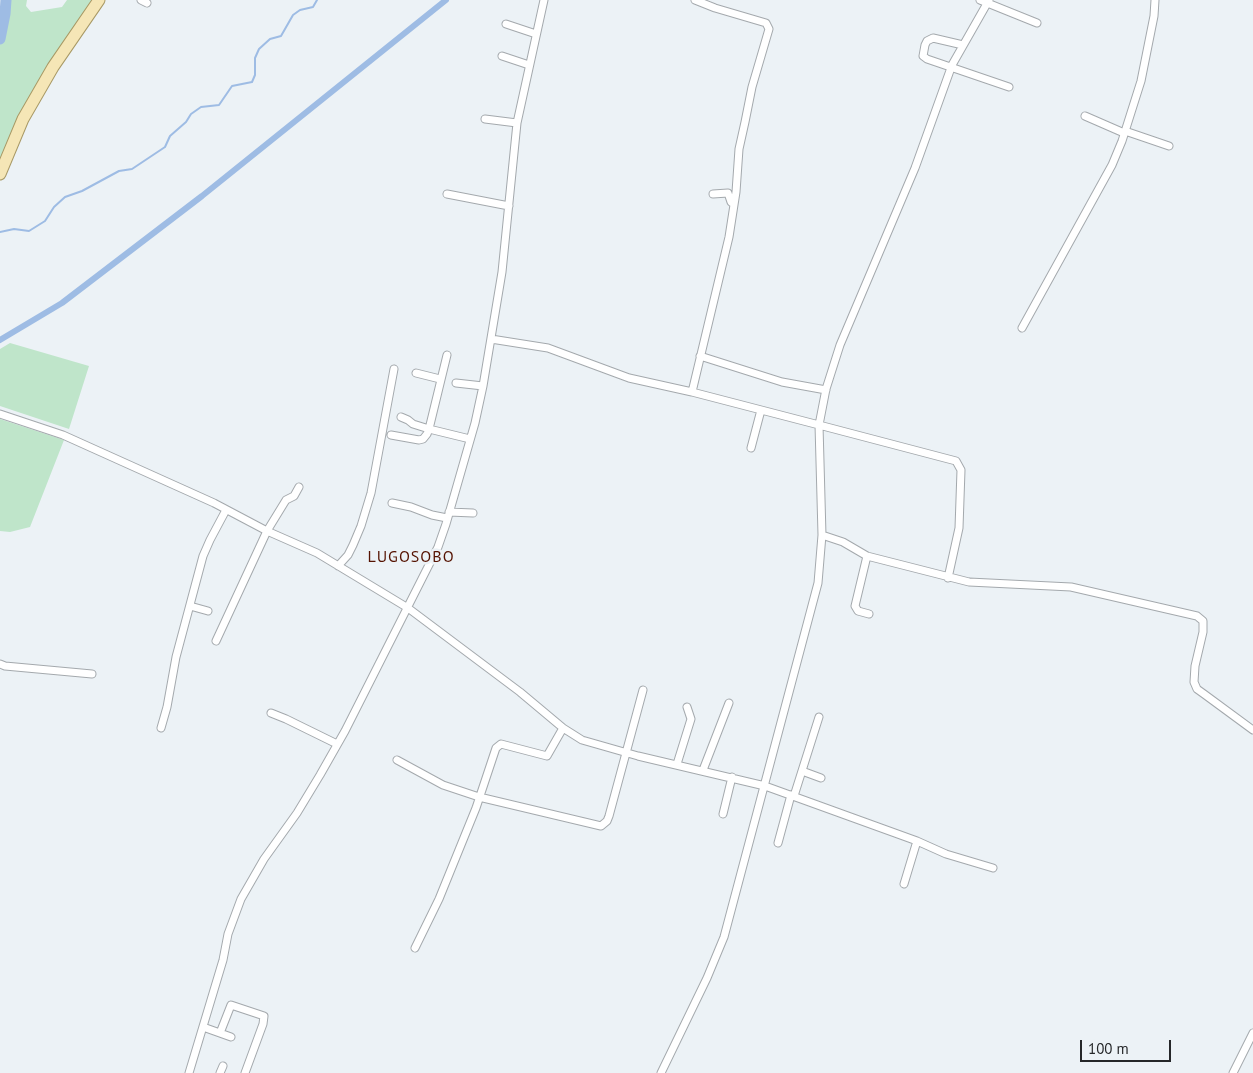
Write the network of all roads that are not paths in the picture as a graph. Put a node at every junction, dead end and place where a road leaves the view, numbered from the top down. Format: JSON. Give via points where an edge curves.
{"nodes":[{"id":1,"x":99,"y":0,"type":"edge"},
{"id":2,"x":544,"y":0,"type":"edge"},
{"id":3,"x":695,"y":0,"type":"edge"},
{"id":4,"x":980,"y":0,"type":"edge"},
{"id":5,"x":1155,"y":0,"type":"edge"},
{"id":6,"x":989,"y":2,"type":"edge"},
{"id":7,"x":1037,"y":23,"type":"dead end"},
{"id":8,"x":506,"y":24,"type":"dead end"},
{"id":9,"x":536,"y":34,"type":"junction"},
{"id":10,"x":963,"y":45,"type":"junction"},
{"id":11,"x":502,"y":56,"type":"dead end"},
{"id":12,"x":529,"y":65,"type":"junction"},
{"id":13,"x":951,"y":67,"type":"junction"},
{"id":14,"x":1009,"y":87,"type":"dead end"},
{"id":15,"x":1085,"y":116,"type":"dead end"},
{"id":16,"x":485,"y":118,"type":"dead end"},
{"id":17,"x":517,"y":123,"type":"junction"},
{"id":18,"x":1125,"y":132,"type":"junction"},
{"id":19,"x":1168,"y":146,"type":"dead end"},
{"id":20,"x":0,"y":174,"type":"edge"},
{"id":21,"x":447,"y":194,"type":"dead end"},
{"id":22,"x":713,"y":194,"type":"dead end"},
{"id":23,"x":734,"y":204,"type":"junction"},
{"id":24,"x":509,"y":206,"type":"junction"},
{"id":25,"x":1022,"y":328,"type":"dead end"},
{"id":26,"x":491,"y":339,"type":"junction"},
{"id":27,"x":447,"y":355,"type":"dead end"},
{"id":28,"x":700,"y":356,"type":"junction"},
{"id":29,"x":394,"y":369,"type":"dead end"},
{"id":30,"x":416,"y":372,"type":"dead end"},
{"id":31,"x":440,"y":379,"type":"junction"},
{"id":32,"x":456,"y":383,"type":"dead end"},
{"id":33,"x":483,"y":386,"type":"junction"},
{"id":34,"x":826,"y":390,"type":"junction"},
{"id":35,"x":692,"y":392,"type":"junction"},
{"id":36,"x":761,"y":410,"type":"junction"},
{"id":37,"x":0,"y":414,"type":"edge"},
{"id":38,"x":401,"y":417,"type":"dead end"},
{"id":39,"x":819,"y":425,"type":"junction"},
{"id":40,"x":430,"y":429,"type":"junction"},
{"id":41,"x":391,"y":435,"type":"dead end"},
{"id":42,"x":470,"y":439,"type":"junction"},
{"id":43,"x":750,"y":448,"type":"dead end"},
{"id":44,"x":299,"y":487,"type":"dead end"},
{"id":45,"x":392,"y":504,"type":"dead end"},
{"id":46,"x":226,"y":510,"type":"junction"},
{"id":47,"x":472,"y":513,"type":"dead end"},
{"id":48,"x":448,"y":515,"type":"junction"},
{"id":49,"x":267,"y":531,"type":"junction"},
{"id":50,"x":822,"y":535,"type":"junction"},
{"id":51,"x":867,"y":556,"type":"junction"},
{"id":52,"x":338,"y":566,"type":"junction"},
{"id":53,"x":948,"y":578,"type":"junction"},
{"id":54,"x":190,"y":606,"type":"junction"},
{"id":55,"x":408,"y":608,"type":"junction"},
{"id":56,"x":208,"y":612,"type":"dead end"},
{"id":57,"x":869,"y":614,"type":"dead end"},
{"id":58,"x":216,"y":641,"type":"dead end"},
{"id":59,"x":0,"y":664,"type":"edge"},
{"id":60,"x":92,"y":674,"type":"dead end"},
{"id":61,"x":643,"y":690,"type":"dead end"},
{"id":62,"x":729,"y":703,"type":"dead end"},
{"id":63,"x":687,"y":708,"type":"dead end"},
{"id":64,"x":271,"y":713,"type":"dead end"},
{"id":65,"x":819,"y":717,"type":"dead end"},
{"id":66,"x":161,"y":728,"type":"dead end"},
{"id":67,"x":563,"y":728,"type":"junction"},
{"id":68,"x":1253,"y":730,"type":"edge"},
{"id":69,"x":338,"y":744,"type":"junction"},
{"id":70,"x":626,"y":753,"type":"junction"},
{"id":71,"x":397,"y":760,"type":"dead end"},
{"id":72,"x":677,"y":764,"type":"junction"},
{"id":73,"x":703,"y":770,"type":"junction"},
{"id":74,"x":802,"y":770,"type":"junction"},
{"id":75,"x":732,"y":777,"type":"junction"},
{"id":76,"x":821,"y":778,"type":"dead end"},
{"id":77,"x":765,"y":786,"type":"junction"},
{"id":78,"x":792,"y":795,"type":"junction"},
{"id":79,"x":479,"y":798,"type":"junction"},
{"id":80,"x":723,"y":814,"type":"dead end"},
{"id":81,"x":917,"y":841,"type":"junction"},
{"id":82,"x":778,"y":842,"type":"dead end"},
{"id":83,"x":993,"y":868,"type":"dead end"},
{"id":84,"x":904,"y":884,"type":"dead end"},
{"id":85,"x":415,"y":948,"type":"dead end"},
{"id":86,"x":203,"y":1027,"type":"junction"},
{"id":87,"x":220,"y":1033,"type":"junction"},
{"id":88,"x":1253,"y":1033,"type":"edge"},
{"id":89,"x":231,"y":1037,"type":"dead end"},
{"id":90,"x":189,"y":1073,"type":"edge"},
{"id":91,"x":245,"y":1073,"type":"edge"},
{"id":92,"x":661,"y":1073,"type":"edge"},
{"id":93,"x":1232,"y":1073,"type":"edge"}],
"edges":[{"from":1,"to":20,"type":"main road","via":[[53,67],[23,119]]},
{"from":2,"to":9,"type":"street"},
{"from":3,"to":23,"type":"street","via":[[766,23],[769,29],[745,122]]},
{"from":4,"to":6,"type":"street"},
{"from":5,"to":18,"type":"street","via":[[1141,82]]},
{"from":6,"to":7,"type":"street"},
{"from":6,"to":10,"type":"street"},
{"from":8,"to":9,"type":"street"},
{"from":9,"to":12,"type":"street"},
{"from":10,"to":13,"type":"street"},
{"from":10,"to":13,"type":"street","via":[[936,38],[925,45],[924,58]]},
{"from":11,"to":12,"type":"street"},
{"from":12,"to":17,"type":"street"},
{"from":13,"to":14,"type":"street"},
{"from":13,"to":34,"type":"street","via":[[914,168],[840,345]]},
{"from":15,"to":18,"type":"street"},
{"from":16,"to":17,"type":"street"},
{"from":17,"to":24,"type":"street"},
{"from":18,"to":19,"type":"street"},
{"from":18,"to":25,"type":"street","via":[[1112,164]]},
{"from":21,"to":24,"type":"street"},
{"from":22,"to":23,"type":"street","via":[[728,194]]},
{"from":23,"to":28,"type":"street"},
{"from":24,"to":26,"type":"street"},
{"from":26,"to":33,"type":"street"},
{"from":26,"to":35,"type":"street","via":[[548,348],[629,378]]},
{"from":27,"to":31,"type":"street"},
{"from":28,"to":34,"type":"street","via":[[782,382]]},
{"from":28,"to":35,"type":"street"},
{"from":29,"to":52,"type":"street","via":[[371,493],[353,546]]},
{"from":30,"to":31,"type":"street"},
{"from":31,"to":40,"type":"street"},
{"from":32,"to":33,"type":"street"},
{"from":33,"to":42,"type":"street"},
{"from":34,"to":39,"type":"street"},
{"from":35,"to":36,"type":"street"},
{"from":36,"to":39,"type":"street"},
{"from":36,"to":43,"type":"street"},
{"from":37,"to":46,"type":"street","via":[[63,435]]},
{"from":38,"to":40,"type":"street"},
{"from":39,"to":50,"type":"street"},
{"from":39,"to":53,"type":"street","via":[[956,461],[962,470],[959,528]]},
{"from":40,"to":41,"type":"street","via":[[422,440]]},
{"from":40,"to":42,"type":"street"},
{"from":42,"to":48,"type":"street"},
{"from":44,"to":49,"type":"street","via":[[294,496],[286,500]]},
{"from":45,"to":48,"type":"street","via":[[432,515]]},
{"from":46,"to":49,"type":"street"},
{"from":46,"to":54,"type":"street","via":[[203,556]]},
{"from":47,"to":48,"type":"street"},
{"from":48,"to":55,"type":"street","via":[[438,547]]},
{"from":49,"to":52,"type":"street"},
{"from":49,"to":58,"type":"street"},
{"from":50,"to":51,"type":"street","via":[[843,542]]},
{"from":50,"to":77,"type":"street","via":[[818,583]]},
{"from":51,"to":53,"type":"street"},
{"from":51,"to":57,"type":"street","via":[[855,606],[858,611]]},
{"from":52,"to":55,"type":"street"},
{"from":53,"to":68,"type":"street","via":[[1071,588],[1197,616],[1203,621],[1195,666],[1197,689]]},
{"from":54,"to":56,"type":"street"},
{"from":54,"to":66,"type":"street"},
{"from":55,"to":67,"type":"street"},
{"from":55,"to":69,"type":"street"},
{"from":59,"to":60,"type":"street"},
{"from":61,"to":70,"type":"street"},
{"from":62,"to":73,"type":"street"},
{"from":63,"to":72,"type":"street","via":[[691,719]]},
{"from":64,"to":69,"type":"street"},
{"from":65,"to":74,"type":"street"},
{"from":67,"to":70,"type":"street","via":[[582,740]]},
{"from":67,"to":79,"type":"street","via":[[547,756],[501,744],[496,748]]},
{"from":69,"to":86,"type":"street","via":[[241,899],[228,934]]},
{"from":70,"to":72,"type":"street"},
{"from":70,"to":79,"type":"street","via":[[610,816],[601,826]]},
{"from":71,"to":79,"type":"street","via":[[443,785]]},
{"from":72,"to":73,"type":"street"},
{"from":73,"to":75,"type":"street"},
{"from":74,"to":76,"type":"street"},
{"from":74,"to":78,"type":"street"},
{"from":75,"to":77,"type":"street"},
{"from":75,"to":80,"type":"street"},
{"from":77,"to":78,"type":"street"},
{"from":77,"to":92,"type":"street","via":[[724,937]]},
{"from":78,"to":81,"type":"street"},
{"from":78,"to":82,"type":"street"},
{"from":79,"to":85,"type":"street","via":[[439,899]]},
{"from":81,"to":83,"type":"street","via":[[946,854]]},
{"from":81,"to":84,"type":"street"},
{"from":86,"to":87,"type":"street"},
{"from":86,"to":90,"type":"street"},
{"from":87,"to":89,"type":"street"},
{"from":87,"to":91,"type":"street","via":[[231,1005],[264,1016]]},
{"from":88,"to":93,"type":"street"}]}
